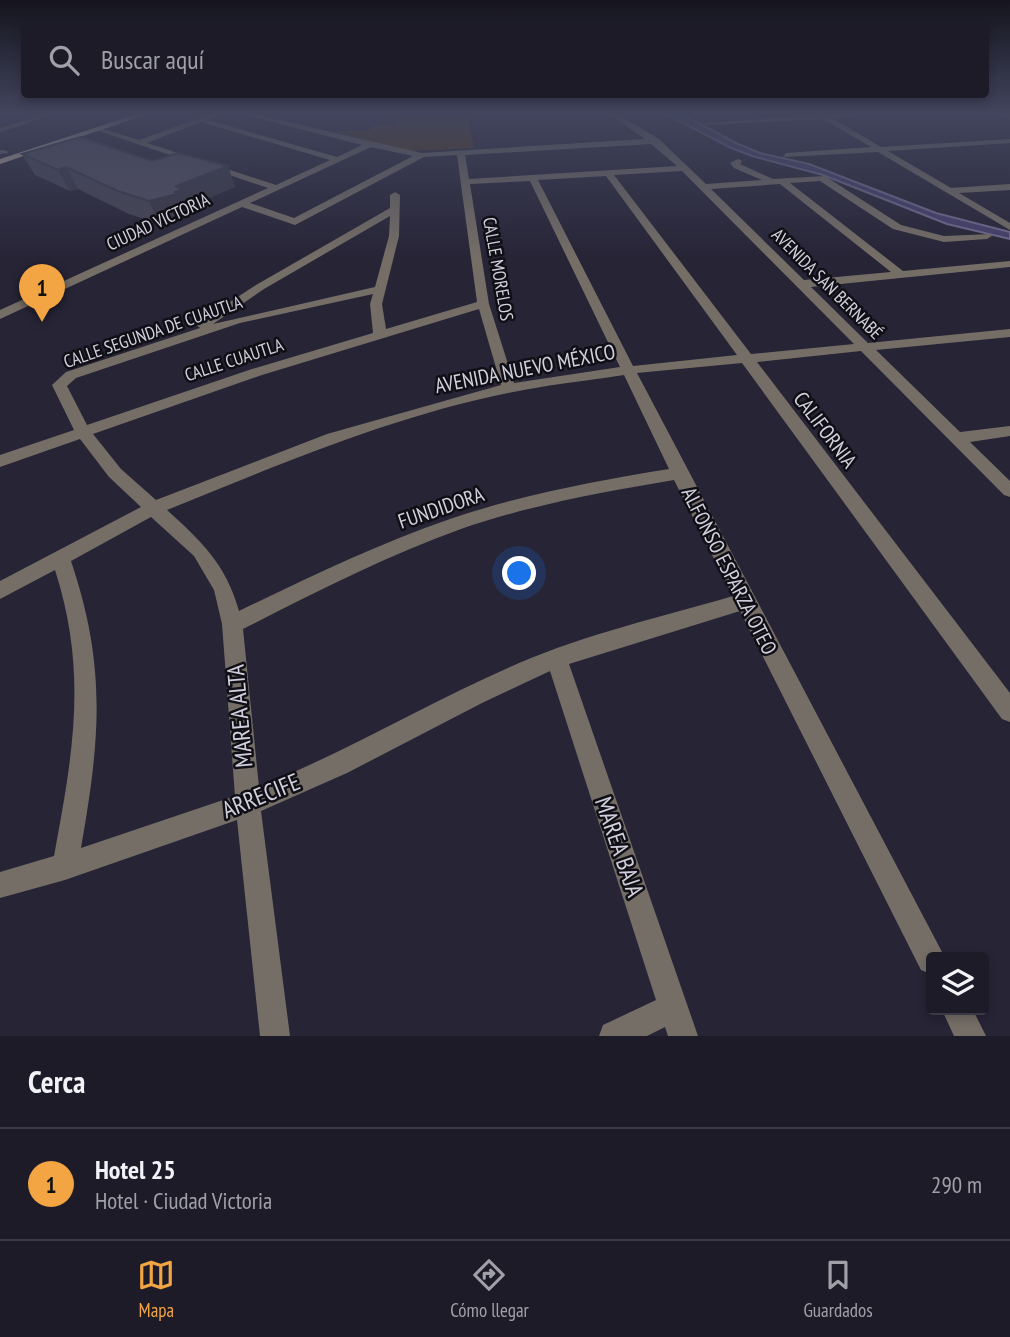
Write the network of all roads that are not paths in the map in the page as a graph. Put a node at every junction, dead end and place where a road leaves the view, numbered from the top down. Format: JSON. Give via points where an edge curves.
{"nodes":[{"id":1,"x":194,"y":160,"type":"edge"},
{"id":2,"x":332,"y":160,"type":"edge"},
{"id":3,"x":412,"y":160,"type":"edge"},
{"id":4,"x":462,"y":160,"type":"edge"},
{"id":5,"x":677,"y":160,"type":"edge"},
{"id":6,"x":897,"y":160,"type":"edge"},
{"id":7,"x":738,"y":161,"type":"dead end"},
{"id":8,"x":685,"y":168,"type":"junction"},
{"id":9,"x":609,"y":174,"type":"junction"},
{"id":10,"x":533,"y":178,"type":"junction"},
{"id":11,"x":777,"y":181,"type":"junction"},
{"id":12,"x":466,"y":182,"type":"junction"},
{"id":13,"x":274,"y":187,"type":"junction"},
{"id":14,"x":704,"y":187,"type":"junction"},
{"id":15,"x":1010,"y":187,"type":"edge"},
{"id":16,"x":949,"y":191,"type":"junction"},
{"id":17,"x":395,"y":195,"type":"dead end"},
{"id":18,"x":240,"y":203,"type":"junction"},
{"id":19,"x":395,"y":209,"type":"junction"},
{"id":20,"x":1010,"y":227,"type":"edge"},
{"id":21,"x":987,"y":236,"type":"dead end"},
{"id":22,"x":1010,"y":264,"type":"edge"},
{"id":23,"x":899,"y":273,"type":"junction"},
{"id":24,"x":803,"y":284,"type":"junction"},
{"id":25,"x":380,"y":289,"type":"junction"},
{"id":26,"x":483,"y":304,"type":"junction"},
{"id":27,"x":0,"y":315,"type":"edge"},
{"id":28,"x":1010,"y":332,"type":"edge"},
{"id":29,"x":192,"y":333,"type":"junction"},
{"id":30,"x":380,"y":334,"type":"junction"},
{"id":31,"x":864,"y":346,"type":"junction"},
{"id":32,"x":745,"y":358,"type":"junction"},
{"id":33,"x":629,"y":370,"type":"junction"},
{"id":34,"x":60,"y":382,"type":"joint"},
{"id":35,"x":509,"y":388,"type":"junction"},
{"id":36,"x":1010,"y":431,"type":"edge"},
{"id":37,"x":83,"y":432,"type":"junction"},
{"id":38,"x":958,"y":438,"type":"junction"},
{"id":39,"x":0,"y":461,"type":"edge"},
{"id":40,"x":679,"y":472,"type":"junction"},
{"id":41,"x":1010,"y":491,"type":"edge"},
{"id":42,"x":151,"y":509,"type":"junction"},
{"id":43,"x":60,"y":557,"type":"junction"},
{"id":44,"x":0,"y":592,"type":"edge"},
{"id":45,"x":745,"y":601,"type":"junction"},
{"id":46,"x":232,"y":624,"type":"junction"},
{"id":47,"x":556,"y":658,"type":"junction"},
{"id":48,"x":1010,"y":711,"type":"edge"},
{"id":49,"x":248,"y":803,"type":"junction"},
{"id":50,"x":65,"y":867,"type":"junction"},
{"id":51,"x":0,"y":886,"type":"edge"},
{"id":52,"x":927,"y":952,"type":"edge"},
{"id":53,"x":673,"y":1007,"type":"junction"},
{"id":54,"x":960,"y":1015,"type":"edge"},
{"id":55,"x":275,"y":1036,"type":"edge"},
{"id":56,"x":614,"y":1036,"type":"edge"},
{"id":57,"x":683,"y":1036,"type":"edge"},
{"id":58,"x":971,"y":1036,"type":"edge"}],
"edges":[{"from":1,"to":13,"type":"street"},
{"from":2,"to":13,"type":"street","name":"CIUDAD VICTORIA"},
{"from":3,"to":18,"type":"street","via":[[295,222]]},
{"from":4,"to":12,"type":"street","name":"CALLE MORELOS"},
{"from":5,"to":8,"type":"street","name":"AVENIDA SAN BERNABÉ"},
{"from":6,"to":16,"type":"street"},
{"from":7,"to":11,"type":"street","via":[[734,163],[737,166]]},
{"from":8,"to":9,"type":"street"},
{"from":8,"to":14,"type":"street","name":"AVENIDA SAN BERNABÉ"},
{"from":9,"to":10,"type":"street"},
{"from":9,"to":32,"type":"street","name":"CALIFORNIA"},
{"from":10,"to":12,"type":"street"},
{"from":10,"to":33,"type":"street","name":"ALFONSO ESPARZA OTEO"},
{"from":11,"to":14,"type":"street"},
{"from":11,"to":21,"type":"street","via":[[822,178],[886,222],[906,230],[951,239]]},
{"from":11,"to":23,"type":"street"},
{"from":12,"to":26,"type":"street","name":"CALLE MORELOS"},
{"from":13,"to":18,"type":"street","name":"CIUDAD VICTORIA"},
{"from":14,"to":24,"type":"street","name":"AVENIDA SAN BERNABÉ"},
{"from":15,"to":16,"type":"street"},
{"from":16,"to":20,"type":"street"},
{"from":17,"to":19,"type":"street"},
{"from":18,"to":27,"type":"street","name":"CIUDAD VICTORIA"},
{"from":19,"to":25,"type":"street","via":[[394,236]]},
{"from":19,"to":29,"type":"street","via":[[242,298]]},
{"from":22,"to":23,"type":"street"},
{"from":23,"to":24,"type":"street"},
{"from":24,"to":31,"type":"street","name":"AVENIDA SAN BERNABÉ"},
{"from":25,"to":29,"type":"street","name":"CALLE SEGUNDA DE CUAUTLA"},
{"from":25,"to":30,"type":"street","via":[[376,313]]},
{"from":26,"to":30,"type":"street","name":"CALLE CUAUTLA"},
{"from":26,"to":35,"type":"street","name":"CALLE MORELOS"},
{"from":28,"to":31,"type":"street","name":"AVENIDA NUEVO MÉXICO"},
{"from":29,"to":34,"type":"street","name":"CALLE SEGUNDA DE CUAUTLA"},
{"from":30,"to":37,"type":"street","name":"CALLE CUAUTLA"},
{"from":31,"to":32,"type":"street","name":"AVENIDA NUEVO MÉXICO"},
{"from":31,"to":38,"type":"street","name":"AVENIDA SAN BERNABÉ"},
{"from":32,"to":33,"type":"street","name":"AVENIDA NUEVO MÉXICO"},
{"from":32,"to":48,"type":"street","name":"CALIFORNIA"},
{"from":33,"to":35,"type":"street","name":"AVENIDA NUEVO MÉXICO"},
{"from":33,"to":40,"type":"street","name":"ALFONSO ESPARZA OTEO"},
{"from":34,"to":37,"type":"street","name":"MAREA ALTA"},
{"from":35,"to":42,"type":"street","name":"AVENIDA NUEVO MÉXICO","via":[[343,435]]},
{"from":36,"to":38,"type":"street"},
{"from":37,"to":39,"type":"street","name":"CALLE CUAUTLA"},
{"from":37,"to":42,"type":"street","name":"MAREA ALTA"},
{"from":38,"to":41,"type":"street","name":"AVENIDA SAN BERNABÉ"},
{"from":40,"to":45,"type":"street","name":"ALFONSO ESPARZA OTEO"},
{"from":40,"to":46,"type":"street","name":"FUNDIDORA","via":[[592,487],[455,524]]},
{"from":42,"to":43,"type":"street","name":"AVENIDA NUEVO MÉXICO"},
{"from":42,"to":46,"type":"street","name":"MAREA ALTA","via":[[200,551],[223,588]]},
{"from":43,"to":44,"type":"street","name":"AVENIDA NUEVO MÉXICO"},
{"from":43,"to":50,"type":"street","via":[[74,597],[87,709],[81,780]]},
{"from":45,"to":47,"type":"street","name":"ARRECIFE"},
{"from":45,"to":52,"type":"street","name":"ALFONSO ESPARZA OTEO"},
{"from":46,"to":49,"type":"street","name":"MAREA ALTA"},
{"from":47,"to":49,"type":"street","name":"ARRECIFE","via":[[339,765]]},
{"from":47,"to":53,"type":"street","name":"MAREA BAJA"},
{"from":49,"to":50,"type":"street","name":"ARRECIFE"},
{"from":49,"to":55,"type":"street","name":"MAREA ALTA"},
{"from":50,"to":51,"type":"street","name":"ARRECIFE"},
{"from":53,"to":56,"type":"street"},
{"from":53,"to":57,"type":"street","name":"MAREA BAJA"},
{"from":54,"to":58,"type":"street"}]}
